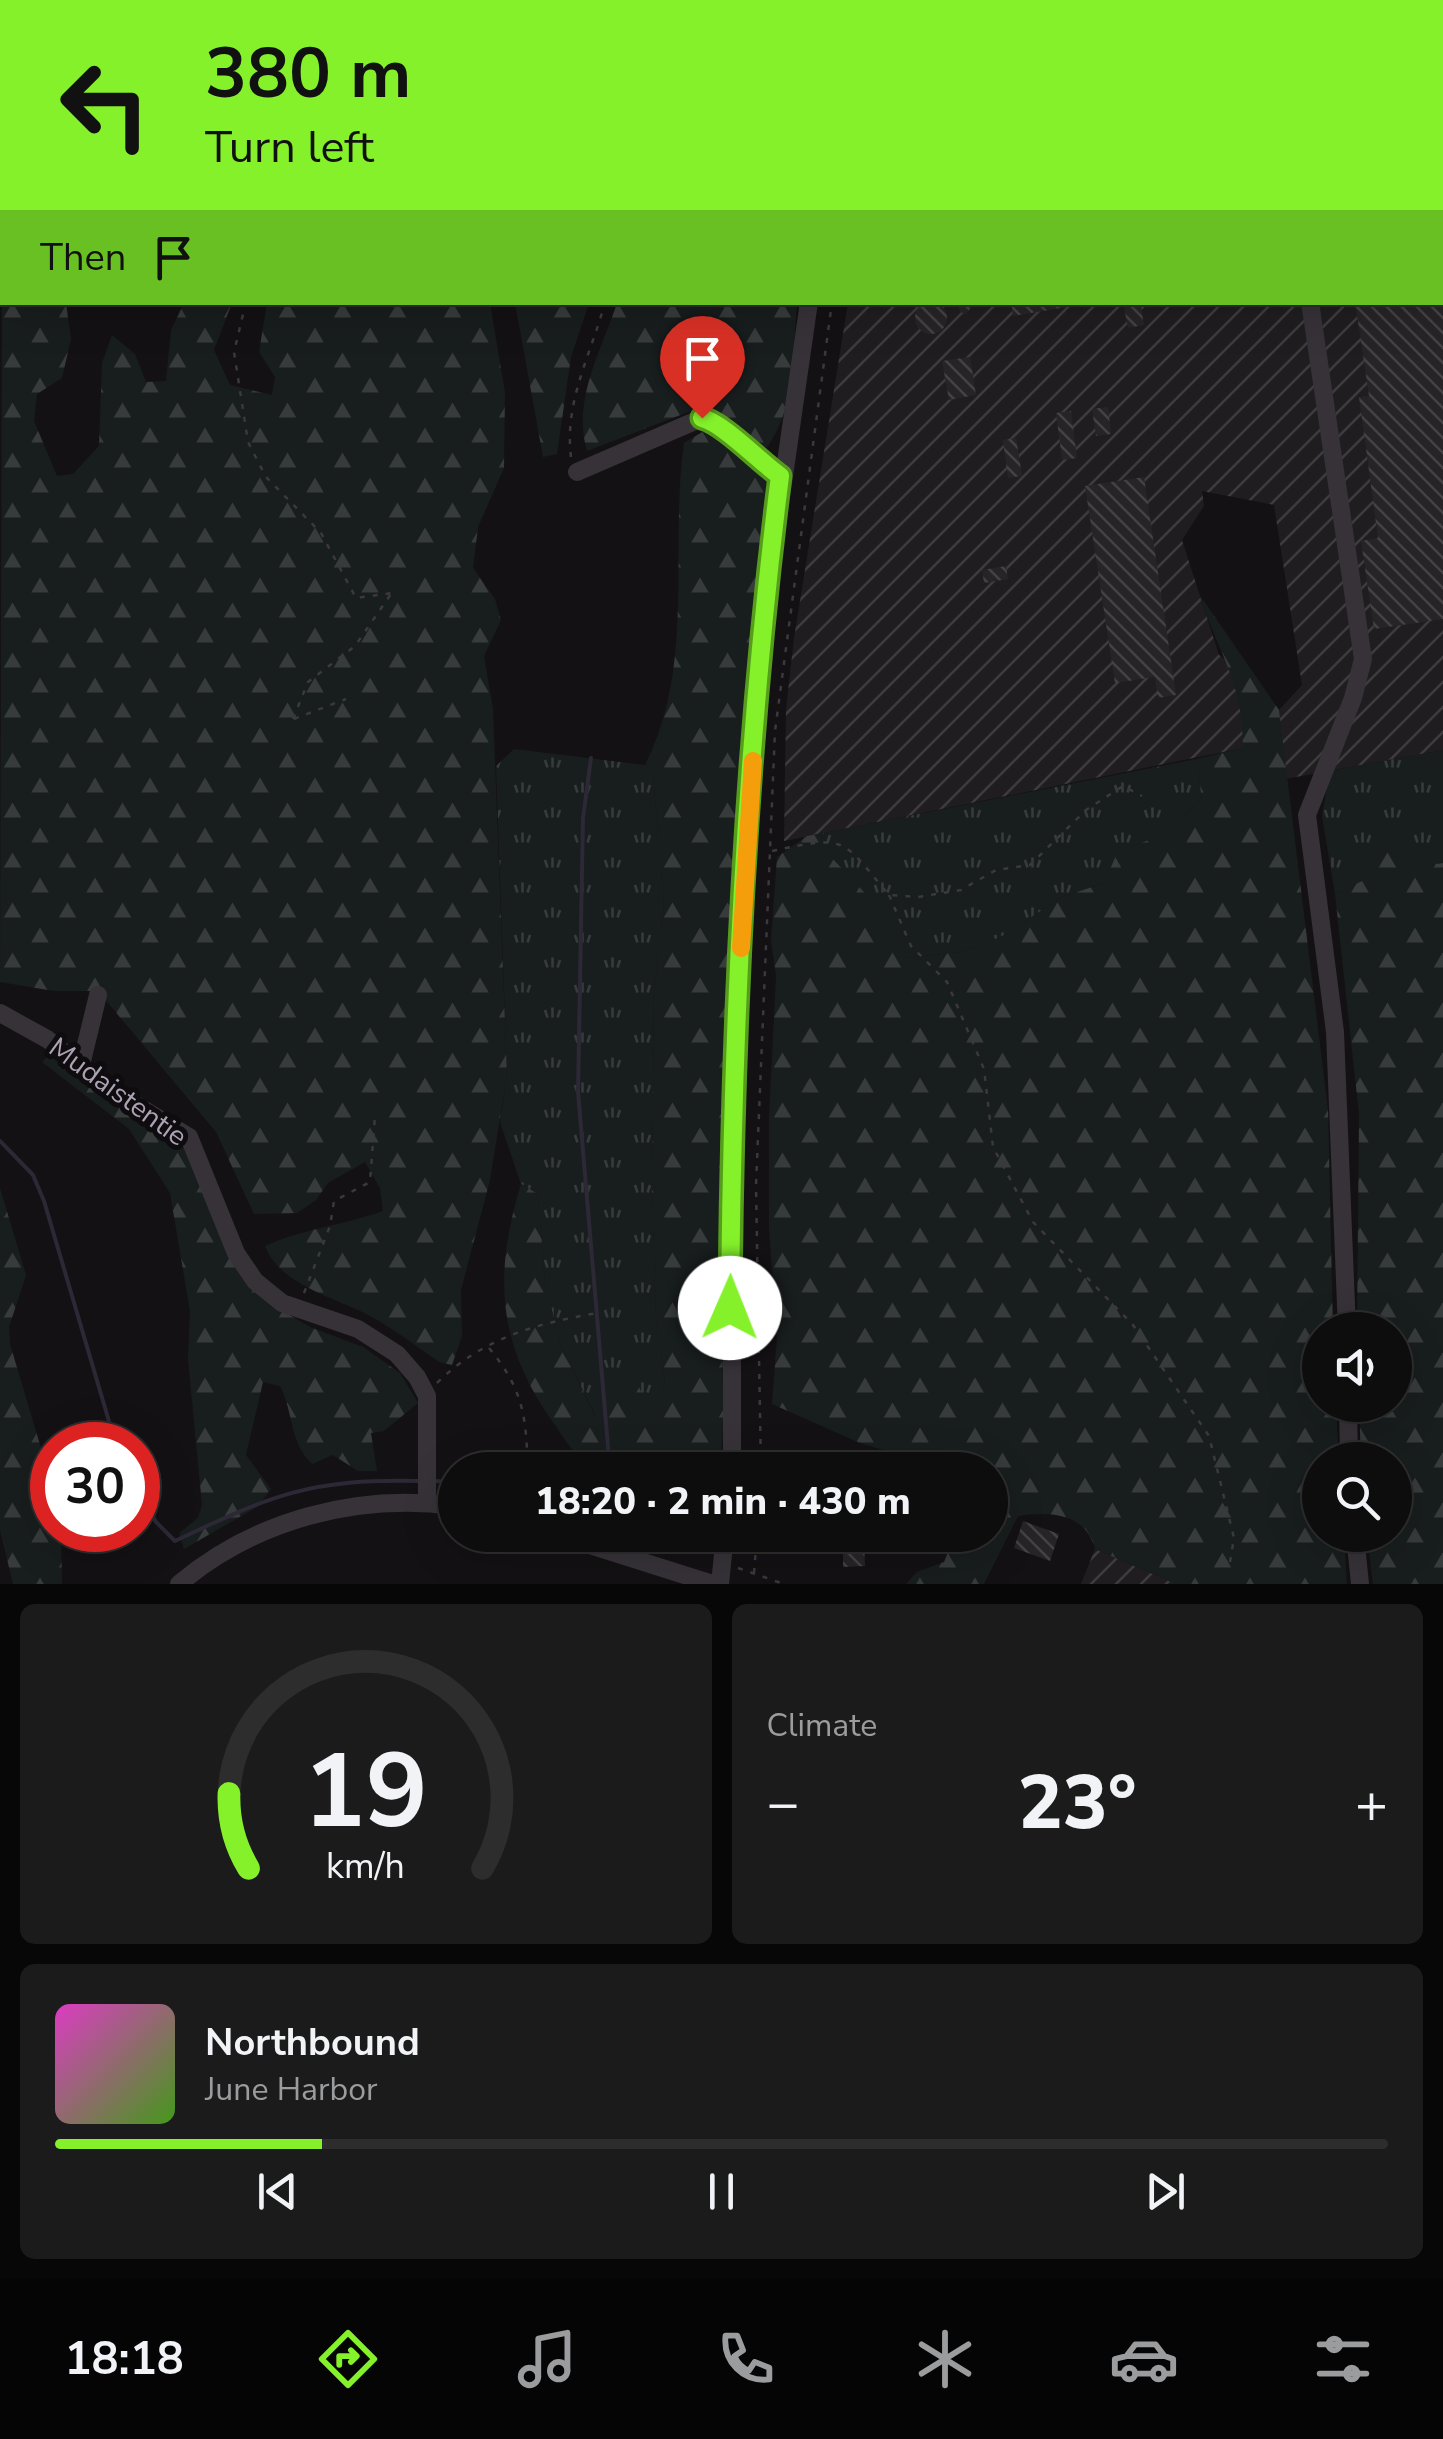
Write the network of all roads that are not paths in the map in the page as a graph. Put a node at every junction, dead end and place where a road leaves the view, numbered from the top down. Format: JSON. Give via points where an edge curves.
{"nodes":[{"id":1,"x":808,"y":305,"type":"edge"},
{"id":2,"x":1310,"y":305,"type":"edge"},
{"id":3,"x":577,"y":472,"type":"road end"},
{"id":4,"x":780,"y":476,"type":"junction"},
{"id":5,"x":98,"y":995,"type":"dead end"},
{"id":6,"x":0,"y":1013,"type":"edge"},
{"id":7,"x":81,"y":1066,"type":"junction"},
{"id":8,"x":1346,"y":1312,"type":"edge"},
{"id":9,"x":732,"y":1452,"type":"edge"},
{"id":10,"x":427,"y":1502,"type":"junction"},
{"id":11,"x":438,"y":1504,"type":"edge"},
{"id":12,"x":613,"y":1552,"type":"edge"},
{"id":13,"x":724,"y":1552,"type":"edge"},
{"id":14,"x":1357,"y":1552,"type":"edge"},
{"id":15,"x":179,"y":1584,"type":"edge"},
{"id":16,"x":717,"y":1584,"type":"edge"},
{"id":17,"x":1360,"y":1584,"type":"edge"}],
"edges":[{"from":1,"to":4,"type":"street"},
{"from":2,"to":8,"type":"street","via":[[1363,660],[1307,816],[1335,1032]]},
{"from":3,"to":4,"type":"street","via":[[702,418],[717,422]]},
{"from":4,"to":9,"type":"street","via":[[758,657],[736,1020]]},
{"from":5,"to":7,"type":"street"},
{"from":6,"to":7,"type":"street","name":"Mudaistentie"},
{"from":7,"to":10,"type":"street","name":"Mudaistentie","via":[[189,1138],[236,1253],[256,1281],[282,1302],[358,1328],[397,1354],[427,1396]]},
{"from":10,"to":11,"type":"street"},
{"from":10,"to":15,"type":"street","via":[[366,1505],[266,1529],[236,1542]]},
{"from":12,"to":16,"type":"street"},
{"from":13,"to":16,"type":"street"},
{"from":14,"to":17,"type":"street"}]}
